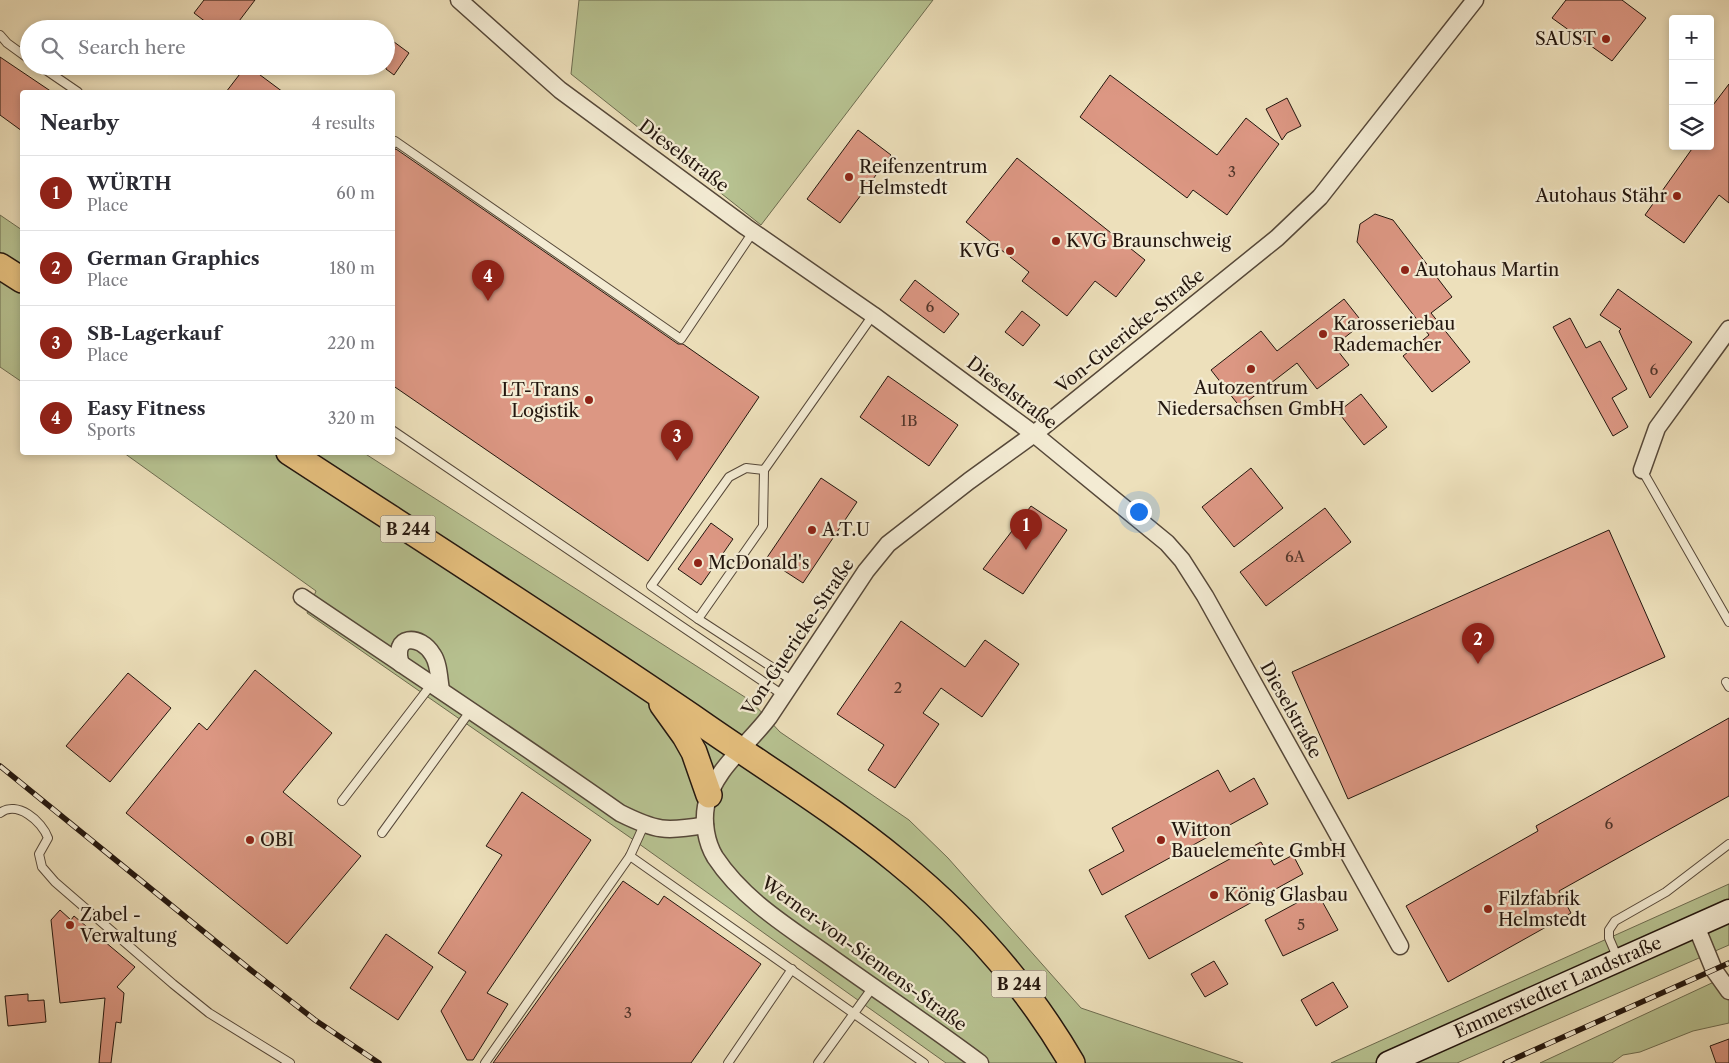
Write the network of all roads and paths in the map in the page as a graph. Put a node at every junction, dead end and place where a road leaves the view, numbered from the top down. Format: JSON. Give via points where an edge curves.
{"nodes":[{"id":1,"x":459,"y":0,"type":"edge"},
{"id":2,"x":1475,"y":0,"type":"edge"},
{"id":3,"x":0,"y":35,"type":"edge"},
{"id":4,"x":20,"y":52,"type":"edge"},
{"id":5,"x":53,"y":75,"type":"edge"},
{"id":6,"x":75,"y":90,"type":"edge"},
{"id":7,"x":395,"y":141,"type":"edge"},
{"id":8,"x":753,"y":232,"type":"junction"},
{"id":9,"x":0,"y":266,"type":"edge"},
{"id":10,"x":20,"y":279,"type":"edge"},
{"id":11,"x":873,"y":316,"type":"junction"},
{"id":12,"x":1729,"y":329,"type":"edge"},
{"id":13,"x":395,"y":432,"type":"edge"},
{"id":14,"x":1034,"y":434,"type":"junction"},
{"id":15,"x":294,"y":455,"type":"edge"},
{"id":16,"x":764,"y":470,"type":"junction"},
{"id":17,"x":1642,"y":470,"type":"joint"},
{"id":18,"x":302,"y":597,"type":"dead end"},
{"id":19,"x":698,"y":619,"type":"junction"},
{"id":20,"x":1729,"y":622,"type":"edge"},
{"id":21,"x":401,"y":664,"type":"junction"},
{"id":22,"x":792,"y":681,"type":"junction"},
{"id":23,"x":436,"y":687,"type":"junction"},
{"id":24,"x":652,"y":690,"type":"junction"},
{"id":25,"x":783,"y":695,"type":"junction"},
{"id":26,"x":471,"y":710,"type":"junction"},
{"id":27,"x":740,"y":751,"type":"junction"},
{"id":28,"x":709,"y":794,"type":"junction"},
{"id":29,"x":342,"y":801,"type":"dead end"},
{"id":30,"x":0,"y":813,"type":"edge"},
{"id":31,"x":644,"y":824,"type":"junction"},
{"id":32,"x":705,"y":825,"type":"junction"},
{"id":33,"x":382,"y":833,"type":"dead end"},
{"id":34,"x":1729,"y":844,"type":"edge"},
{"id":35,"x":630,"y":856,"type":"junction"},
{"id":36,"x":1729,"y":911,"type":"edge"},
{"id":37,"x":1696,"y":926,"type":"junction"},
{"id":38,"x":1400,"y":946,"type":"dead end"},
{"id":39,"x":1619,"y":960,"type":"junction"},
{"id":40,"x":792,"y":969,"type":"junction"},
{"id":41,"x":873,"y":987,"type":"junction"},
{"id":42,"x":1729,"y":992,"type":"edge"},
{"id":43,"x":855,"y":1013,"type":"junction"},
{"id":44,"x":290,"y":1063,"type":"edge"},
{"id":45,"x":485,"y":1063,"type":"edge"},
{"id":46,"x":728,"y":1063,"type":"edge"},
{"id":47,"x":818,"y":1063,"type":"edge"},
{"id":48,"x":924,"y":1063,"type":"edge"},
{"id":49,"x":979,"y":1063,"type":"edge"},
{"id":50,"x":1072,"y":1063,"type":"edge"},
{"id":51,"x":1388,"y":1063,"type":"edge"}],
"edges":[{"from":1,"to":8,"type":"street","name":"Dieselstraße","via":[[560,90]]},
{"from":2,"to":14,"type":"street","name":"Von-Guericke-Straße","via":[[1307,210],[1277,238]]},
{"from":3,"to":4,"type":"lane"},
{"from":5,"to":6,"type":"lane"},
{"from":7,"to":8,"type":"lane","via":[[681,339]]},
{"from":8,"to":11,"type":"street","name":"Dieselstraße"},
{"from":9,"to":10,"type":"main road"},
{"from":11,"to":14,"type":"street","name":"Dieselstraße"},
{"from":11,"to":16,"type":"lane"},
{"from":12,"to":17,"type":"street","via":[[1658,428]]},
{"from":13,"to":25,"type":"lane"},
{"from":14,"to":22,"type":"street","name":"Von-Guericke-Straße","via":[[904,531],[878,555]]},
{"from":14,"to":38,"type":"street","name":"Dieselstraße","via":[[1167,543],[1182,560]]},
{"from":15,"to":24,"type":"main road","number":"B 244"},
{"from":16,"to":19,"type":"lane","via":[[763,526]]},
{"from":16,"to":19,"type":"lane","via":[[746,468],[729,477],[651,586]]},
{"from":17,"to":20,"type":"lane"},
{"from":18,"to":21,"type":"street"},
{"from":19,"to":22,"type":"lane"},
{"from":21,"to":23,"type":"street"},
{"from":21,"to":23,"type":"street","via":[[400,647],[406,641],[416,640],[434,657]]},
{"from":22,"to":25,"type":"street","name":"Von-Guericke-Straße"},
{"from":23,"to":26,"type":"street"},
{"from":23,"to":29,"type":"lane"},
{"from":24,"to":27,"type":"main road","number":"B 244"},
{"from":24,"to":28,"type":"main road","number":"B 244","via":[[695,754]]},
{"from":25,"to":27,"type":"street","name":"Von-Guericke-Straße","via":[[761,729]]},
{"from":26,"to":31,"type":"street","via":[[620,812]]},
{"from":26,"to":33,"type":"lane"},
{"from":27,"to":28,"type":"street","name":"Von-Guericke-Straße","via":[[724,768]]},
{"from":27,"to":50,"type":"main road","number":"B 244","via":[[852,827],[950,908],[1016,981]]},
{"from":28,"to":32,"type":"street","name":"Von-Guericke-Straße"},
{"from":30,"to":44,"type":"lane","via":[[11,808],[28,814],[48,838],[40,854],[42,867],[55,882],[209,1012]]},
{"from":31,"to":32,"type":"street","via":[[666,829]]},
{"from":31,"to":35,"type":"lane"},
{"from":32,"to":41,"type":"street","name":"Werner-von-Siemens-Straße","via":[[714,855],[742,890]]},
{"from":34,"to":39,"type":"lane","via":[[1666,892],[1615,921],[1609,930],[1609,938]]},
{"from":35,"to":40,"type":"lane"},
{"from":35,"to":45,"type":"lane"},
{"from":36,"to":37,"type":"main road","name":"Emmerstedter Landstraße"},
{"from":37,"to":39,"type":"main road","name":"Emmerstedter Landstraße"},
{"from":37,"to":42,"type":"street","via":[[1714,970]]},
{"from":39,"to":51,"type":"main road","name":"Emmerstedter Landstraße"},
{"from":40,"to":43,"type":"lane"},
{"from":40,"to":46,"type":"lane"},
{"from":41,"to":43,"type":"lane"},
{"from":41,"to":49,"type":"street","name":"Werner-von-Siemens-Straße"},
{"from":43,"to":47,"type":"lane"},
{"from":43,"to":48,"type":"lane"}]}
